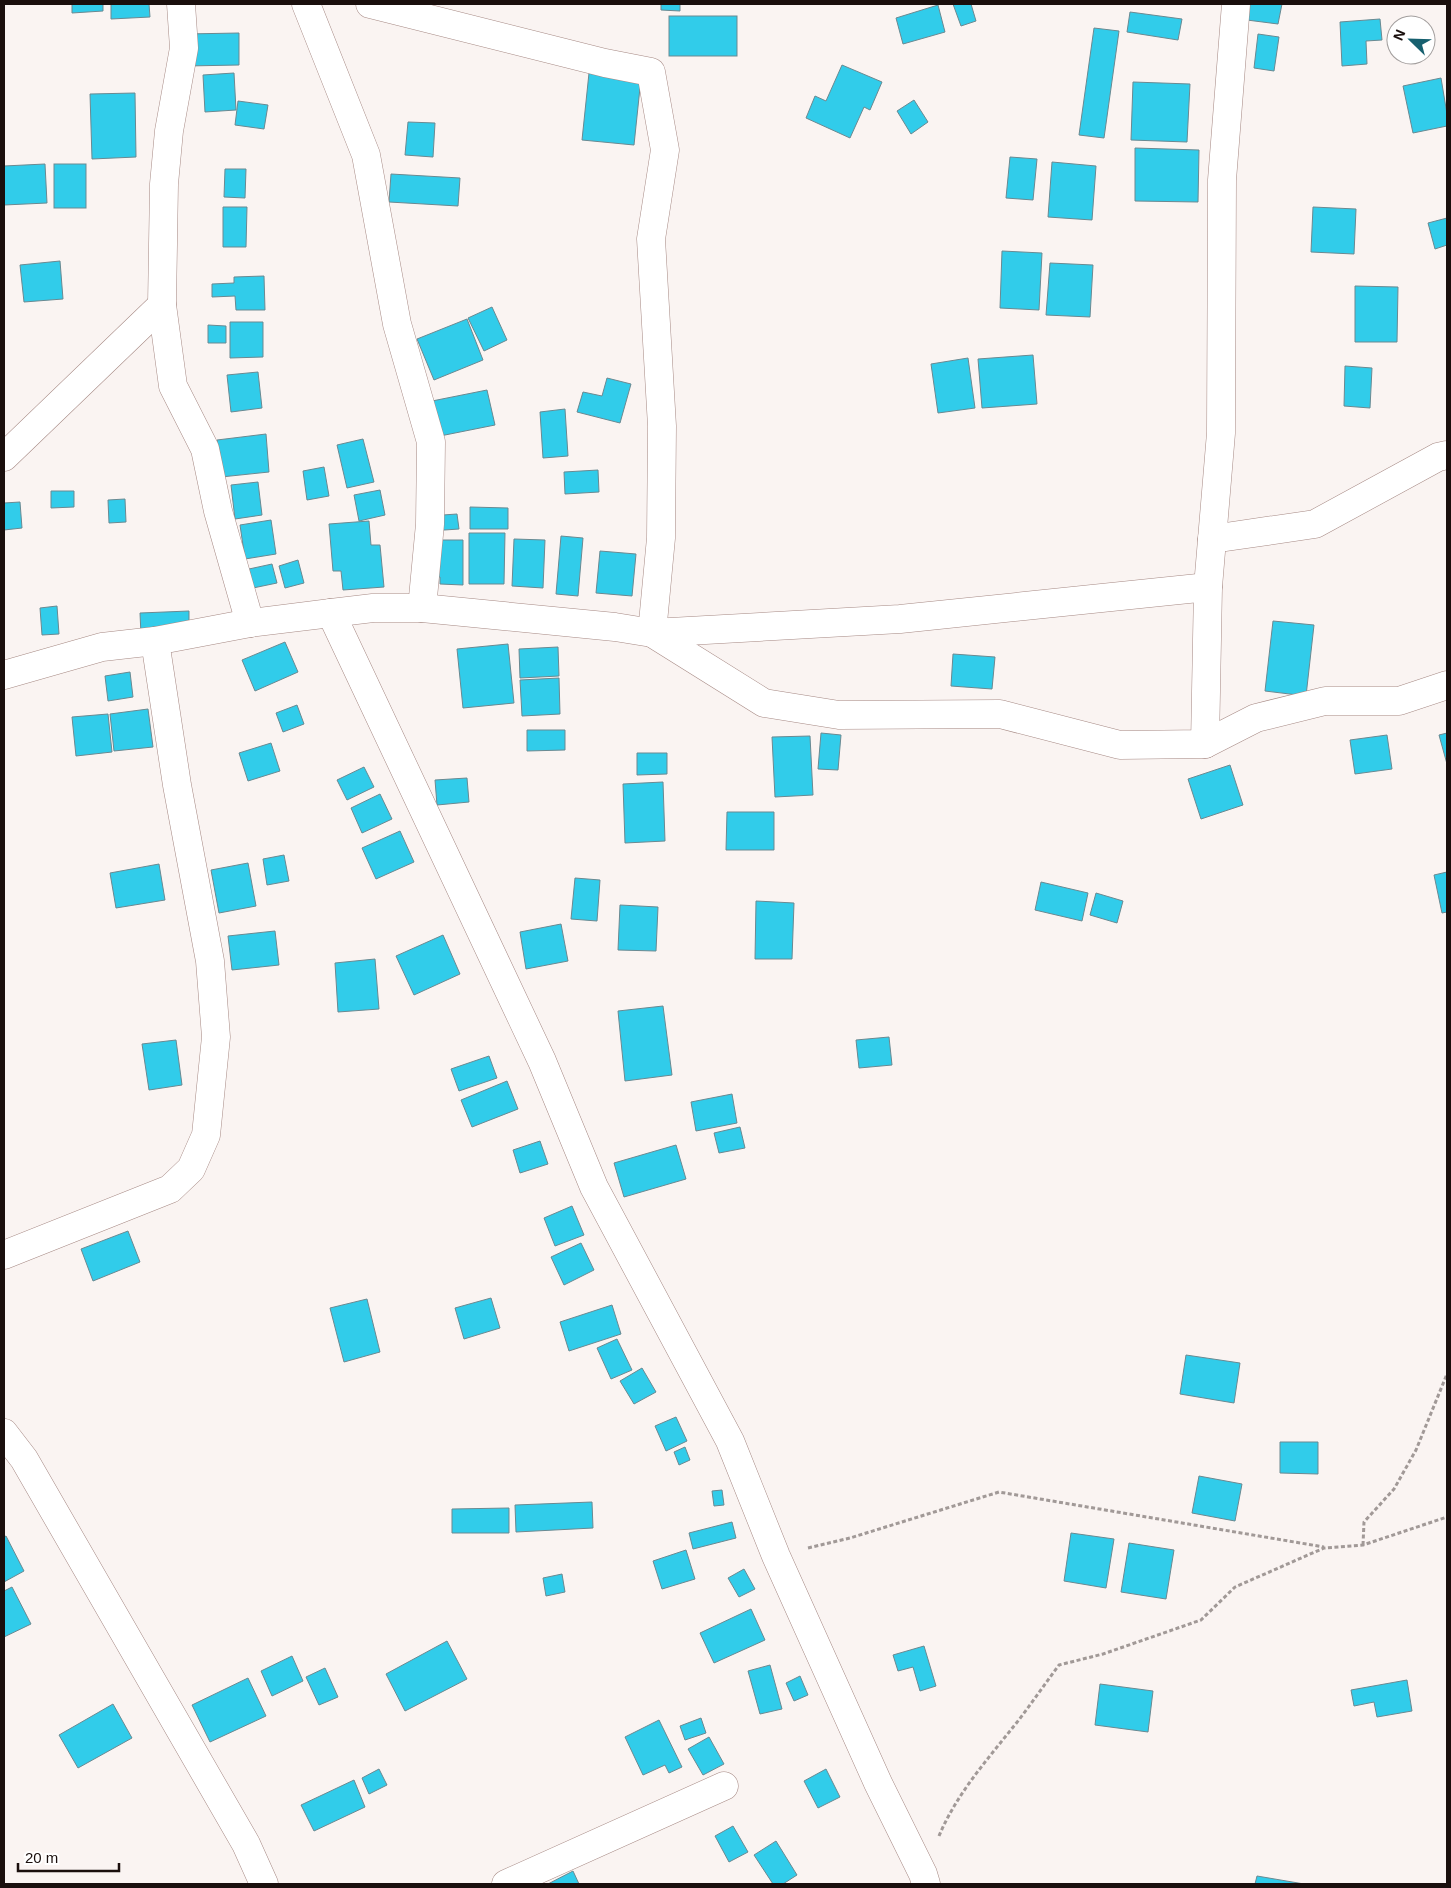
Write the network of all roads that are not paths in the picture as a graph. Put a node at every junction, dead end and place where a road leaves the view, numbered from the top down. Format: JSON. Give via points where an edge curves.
{"nodes":[{"id":1,"x":181,"y":4,"type":"edge"},
{"id":2,"x":306,"y":4,"type":"edge"},
{"id":3,"x":370,"y":4,"type":"edge"},
{"id":4,"x":1236,"y":4,"type":"edge"},
{"id":5,"x":162,"y":305,"type":"junction"},
{"id":6,"x":1447,"y":454,"type":"edge"},
{"id":7,"x":4,"y":457,"type":"edge"},
{"id":8,"x":1212,"y":540,"type":"junction"},
{"id":9,"x":1208,"y":587,"type":"junction"},
{"id":10,"x":422,"y":608,"type":"junction"},
{"id":11,"x":331,"y":613,"type":"junction"},
{"id":12,"x":250,"y":622,"type":"junction"},
{"id":13,"x":652,"y":633,"type":"junction"},
{"id":14,"x":154,"y":641,"type":"junction"},
{"id":15,"x":4,"y":675,"type":"edge"},
{"id":16,"x":1447,"y":685,"type":"edge"},
{"id":17,"x":1204,"y":744,"type":"junction"},
{"id":18,"x":4,"y":1255,"type":"edge"},
{"id":19,"x":4,"y":1433,"type":"edge"},
{"id":20,"x":724,"y":1786,"type":"dead end"},
{"id":21,"x":924,"y":1879,"type":"edge"},
{"id":22,"x":264,"y":1884,"type":"edge"},
{"id":23,"x":506,"y":1884,"type":"edge"}],
"edges":[{"from":1,"to":5,"type":"street","via":[[184,48],[169,131],[165,175]]},
{"from":2,"to":10,"type":"street","via":[[366,155],[397,324],[431,442],[430,524]]},
{"from":3,"to":13,"type":"street","via":[[651,72],[665,150],[652,239],[662,426],[661,538]]},
{"from":4,"to":8,"type":"street","via":[[1222,180],[1221,433]]},
{"from":5,"to":7,"type":"street"},
{"from":5,"to":12,"type":"street","via":[[173,386],[205,449],[218,511]]},
{"from":6,"to":8,"type":"street","via":[[1314,524]]},
{"from":8,"to":9,"type":"street"},
{"from":9,"to":13,"type":"street","via":[[900,619]]},
{"from":9,"to":17,"type":"street"},
{"from":10,"to":11,"type":"street","via":[[373,608]]},
{"from":10,"to":13,"type":"street"},
{"from":11,"to":12,"type":"street"},
{"from":11,"to":21,"type":"street","via":[[542,1060],[594,1187],[730,1441],[776,1556]]},
{"from":12,"to":14,"type":"street"},
{"from":13,"to":17,"type":"street","via":[[764,703],[839,715],[1000,714],[1120,745]]},
{"from":14,"to":15,"type":"street","via":[[102,646]]},
{"from":14,"to":18,"type":"street","via":[[210,961],[216,1037],[206,1135],[192,1169],[170,1189]]},
{"from":16,"to":17,"type":"street","via":[[1399,702],[1325,701],[1256,718]]},
{"from":19,"to":22,"type":"street","via":[[24,1459],[132,1644],[246,1844]]},
{"from":20,"to":23,"type":"street"}]}
